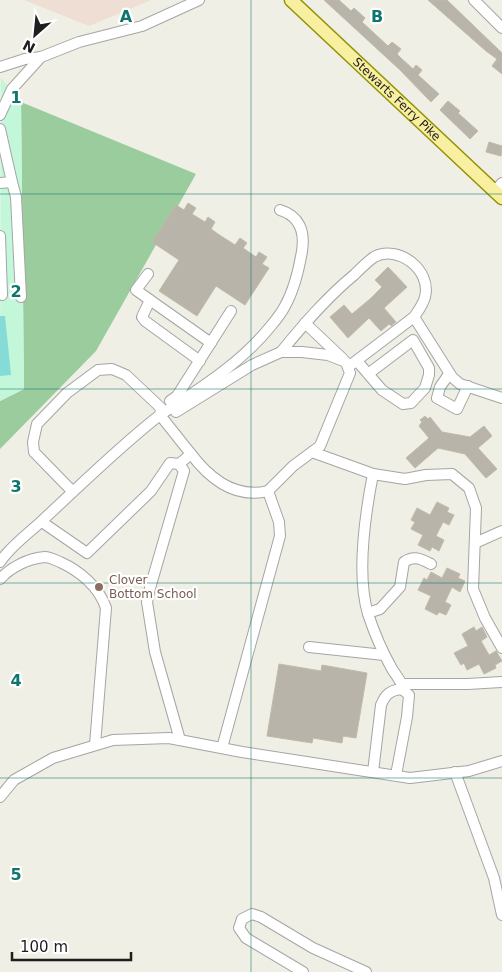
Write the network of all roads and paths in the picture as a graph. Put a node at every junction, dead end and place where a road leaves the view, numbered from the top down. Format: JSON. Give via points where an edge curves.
{"nodes":[{"id":1,"x":199,"y":0,"type":"edge"},
{"id":2,"x":291,"y":0,"type":"edge"},
{"id":3,"x":474,"y":0,"type":"edge"},
{"id":4,"x":502,"y":28,"type":"edge"},
{"id":5,"x":41,"y":57,"type":"junction"},
{"id":6,"x":0,"y":67,"type":"edge"},
{"id":7,"x":0,"y":115,"type":"edge"},
{"id":8,"x":0,"y":129,"type":"edge"},
{"id":9,"x":12,"y":182,"type":"junction"},
{"id":10,"x":0,"y":183,"type":"edge"},
{"id":11,"x":500,"y":191,"type":"edge"},
{"id":12,"x":280,"y":210,"type":"dead end"},
{"id":13,"x":0,"y":236,"type":"edge"},
{"id":14,"x":148,"y":274,"type":"dead end"},
{"id":15,"x":2,"y":295,"type":"dead end"},
{"id":16,"x":21,"y":297,"type":"dead end"},
{"id":17,"x":150,"y":300,"type":"junction"},
{"id":18,"x":232,"y":312,"type":"dead end"},
{"id":19,"x":414,"y":317,"type":"junction"},
{"id":20,"x":305,"y":323,"type":"junction"},
{"id":21,"x":211,"y":343,"type":"junction"},
{"id":22,"x":281,"y":352,"type":"junction"},
{"id":23,"x":200,"y":361,"type":"junction"},
{"id":24,"x":358,"y":361,"type":"junction"},
{"id":25,"x":347,"y":364,"type":"junction"},
{"id":26,"x":368,"y":374,"type":"junction"},
{"id":27,"x":449,"y":374,"type":"junction"},
{"id":28,"x":468,"y":386,"type":"junction"},
{"id":29,"x":502,"y":398,"type":"edge"},
{"id":30,"x":162,"y":414,"type":"junction"},
{"id":31,"x":312,"y":452,"type":"junction"},
{"id":32,"x":191,"y":454,"type":"junction"},
{"id":33,"x":179,"y":464,"type":"junction"},
{"id":34,"x":372,"y":474,"type":"junction"},
{"id":35,"x":268,"y":491,"type":"junction"},
{"id":36,"x":73,"y":492,"type":"junction"},
{"id":37,"x":42,"y":522,"type":"junction"},
{"id":38,"x":502,"y":531,"type":"edge"},
{"id":39,"x":475,"y":543,"type":"junction"},
{"id":40,"x":0,"y":562,"type":"edge"},
{"id":41,"x":431,"y":564,"type":"dead end"},
{"id":42,"x":0,"y":579,"type":"edge"},
{"id":43,"x":368,"y":613,"type":"junction"},
{"id":44,"x":309,"y":647,"type":"dead end"},
{"id":45,"x":502,"y":648,"type":"edge"},
{"id":46,"x":384,"y":655,"type":"junction"},
{"id":47,"x":502,"y":683,"type":"edge"},
{"id":48,"x":402,"y":687,"type":"junction"},
{"id":49,"x":180,"y":740,"type":"junction"},
{"id":50,"x":95,"y":745,"type":"junction"},
{"id":51,"x":222,"y":748,"type":"junction"},
{"id":52,"x":502,"y":761,"type":"edge"},
{"id":53,"x":373,"y":772,"type":"junction"},
{"id":54,"x":455,"y":772,"type":"junction"},
{"id":55,"x":396,"y":776,"type":"junction"},
{"id":56,"x":0,"y":797,"type":"edge"},
{"id":57,"x":502,"y":915,"type":"edge"},
{"id":58,"x":303,"y":972,"type":"edge"},
{"id":59,"x":366,"y":972,"type":"edge"}],
"edges":[{"from":1,"to":5,"type":"street","via":[[142,26],[79,42]]},
{"from":2,"to":11,"type":"main road","name":"Stewarts Ferry Pike"},
{"from":3,"to":4,"type":"street"},
{"from":5,"to":6,"type":"street"},
{"from":5,"to":7,"type":"street","via":[[12,89]]},
{"from":8,"to":9,"type":"street"},
{"from":9,"to":10,"type":"street"},
{"from":9,"to":16,"type":"street","via":[[16,197]]},
{"from":12,"to":30,"type":"street","via":[[296,218],[302,228],[304,242],[285,306],[256,345]]},
{"from":13,"to":15,"type":"street"},
{"from":14,"to":17,"type":"street","via":[[136,290]]},
{"from":17,"to":21,"type":"street"},
{"from":17,"to":23,"type":"street","via":[[142,317]]},
{"from":18,"to":21,"type":"street"},
{"from":19,"to":20,"type":"street","via":[[425,298],[424,279],[409,260],[384,254],[373,258],[330,295]]},
{"from":19,"to":24,"type":"street"},
{"from":19,"to":27,"type":"street"},
{"from":20,"to":22,"type":"street"},
{"from":20,"to":25,"type":"street"},
{"from":21,"to":23,"type":"street"},
{"from":22,"to":25,"type":"street","via":[[328,355]]},
{"from":22,"to":30,"type":"street"},
{"from":23,"to":30,"type":"street"},
{"from":24,"to":25,"type":"street"},
{"from":24,"to":26,"type":"street"},
{"from":25,"to":31,"type":"street","via":[[350,373],[320,446]]},
{"from":26,"to":26,"type":"street","via":[[382,390],[403,404],[411,403],[425,388],[430,368],[413,340]]},
{"from":27,"to":28,"type":"street","via":[[460,384]]},
{"from":27,"to":28,"type":"street","via":[[436,398],[457,409]]},
{"from":28,"to":29,"type":"street"},
{"from":30,"to":32,"type":"street"},
{"from":30,"to":36,"type":"street"},
{"from":30,"to":36,"type":"street","via":[[126,375],[112,369],[98,370],[67,393],[37,424],[33,442],[34,452]]},
{"from":31,"to":34,"type":"street"},
{"from":31,"to":35,"type":"street"},
{"from":32,"to":33,"type":"street"},
{"from":32,"to":35,"type":"street","via":[[215,480],[230,488],[257,494]]},
{"from":33,"to":37,"type":"street","via":[[170,463],[151,491],[87,553]]},
{"from":33,"to":49,"type":"street","via":[[184,471],[147,602],[155,652]]},
{"from":34,"to":39,"type":"street","via":[[405,479],[452,474],[469,488],[476,508]]},
{"from":34,"to":43,"type":"street","via":[[365,520],[362,580]]},
{"from":35,"to":51,"type":"street","via":[[279,522],[280,536]]},
{"from":36,"to":37,"type":"street"},
{"from":37,"to":40,"type":"street","via":[[20,539]]},
{"from":38,"to":39,"type":"street"},
{"from":39,"to":45,"type":"street","via":[[473,589]]},
{"from":41,"to":43,"type":"street","via":[[416,557],[409,558],[404,562],[400,587],[380,609]]},
{"from":42,"to":50,"type":"street","via":[[25,561],[47,557],[73,568],[103,599],[106,608]]},
{"from":43,"to":46,"type":"street"},
{"from":44,"to":46,"type":"street"},
{"from":46,"to":48,"type":"street","via":[[401,680]]},
{"from":47,"to":48,"type":"street"},
{"from":48,"to":53,"type":"street","via":[[385,695],[381,705]]},
{"from":48,"to":55,"type":"street","via":[[408,695],[407,717]]},
{"from":49,"to":50,"type":"street","via":[[113,740]]},
{"from":49,"to":51,"type":"street"},
{"from":50,"to":56,"type":"street","via":[[53,758],[14,780]]},
{"from":51,"to":53,"type":"street"},
{"from":52,"to":54,"type":"street"},
{"from":53,"to":55,"type":"street"},
{"from":54,"to":55,"type":"street","via":[[410,778]]},
{"from":54,"to":57,"type":"street","via":[[494,878]]},
{"from":58,"to":59,"type":"street","via":[[246,938],[239,928],[242,919],[252,914],[261,917],[313,948]]}]}
